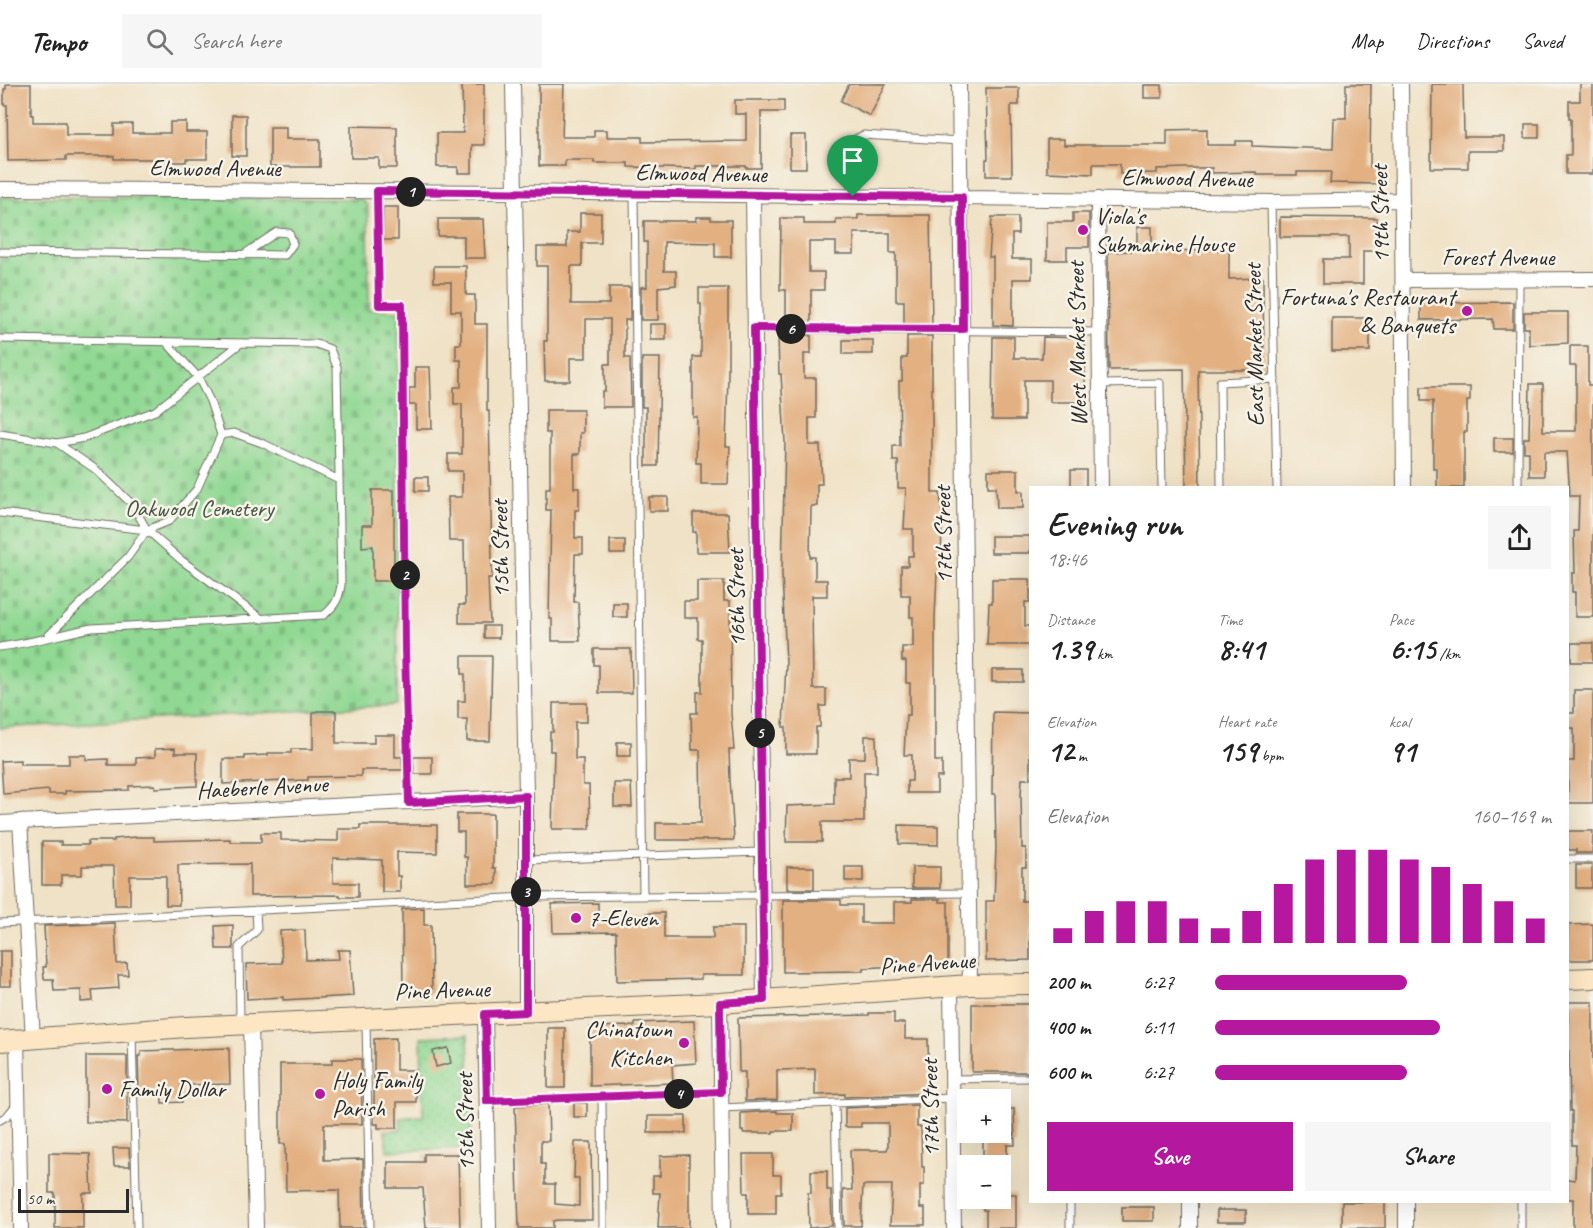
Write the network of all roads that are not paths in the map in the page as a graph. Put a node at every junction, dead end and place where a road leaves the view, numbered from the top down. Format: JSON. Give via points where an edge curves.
{"nodes":[{"id":1,"x":513,"y":84,"type":"edge"},
{"id":2,"x":959,"y":84,"type":"edge"},
{"id":3,"x":1401,"y":84,"type":"edge"},
{"id":4,"x":960,"y":141,"type":"junction"},
{"id":5,"x":0,"y":189,"type":"edge"},
{"id":6,"x":377,"y":191,"type":"junction"},
{"id":7,"x":516,"y":192,"type":"junction"},
{"id":8,"x":634,"y":194,"type":"junction"},
{"id":9,"x":753,"y":196,"type":"junction"},
{"id":10,"x":853,"y":197,"type":"junction"},
{"id":11,"x":962,"y":197,"type":"junction"},
{"id":12,"x":1098,"y":199,"type":"junction"},
{"id":13,"x":1402,"y":200,"type":"junction"},
{"id":14,"x":1271,"y":202,"type":"junction"},
{"id":15,"x":0,"y":252,"type":"edge"},
{"id":16,"x":243,"y":255,"type":"junction"},
{"id":17,"x":1519,"y":279,"type":"junction"},
{"id":18,"x":1593,"y":279,"type":"edge"},
{"id":19,"x":1403,"y":280,"type":"junction"},
{"id":20,"x":754,"y":328,"type":"junction"},
{"id":21,"x":963,"y":329,"type":"junction"},
{"id":22,"x":1100,"y":332,"type":"junction"},
{"id":23,"x":0,"y":339,"type":"edge"},
{"id":24,"x":166,"y":342,"type":"junction"},
{"id":25,"x":242,"y":343,"type":"junction"},
{"id":26,"x":198,"y":377,"type":"junction"},
{"id":27,"x":1275,"y":379,"type":"junction"},
{"id":28,"x":1100,"y":384,"type":"junction"},
{"id":29,"x":0,"y":434,"type":"edge"},
{"id":30,"x":221,"y":435,"type":"junction"},
{"id":31,"x":57,"y":443,"type":"junction"},
{"id":32,"x":339,"y":480,"type":"junction"},
{"id":33,"x":1101,"y":486,"type":"edge"},
{"id":34,"x":1162,"y":486,"type":"edge"},
{"id":35,"x":1221,"y":486,"type":"edge"},
{"id":36,"x":1277,"y":486,"type":"edge"},
{"id":37,"x":1404,"y":486,"type":"edge"},
{"id":38,"x":1518,"y":486,"type":"edge"},
{"id":39,"x":0,"y":513,"type":"edge"},
{"id":40,"x":147,"y":530,"type":"junction"},
{"id":41,"x":262,"y":619,"type":"junction"},
{"id":42,"x":46,"y":637,"type":"junction"},
{"id":43,"x":0,"y":647,"type":"edge"},
{"id":44,"x":526,"y":796,"type":"junction"},
{"id":45,"x":409,"y":803,"type":"junction"},
{"id":46,"x":20,"y":822,"type":"junction"},
{"id":47,"x":0,"y":823,"type":"edge"},
{"id":48,"x":762,"y":852,"type":"junction"},
{"id":49,"x":643,"y":858,"type":"junction"},
{"id":50,"x":1569,"y":859,"type":"edge"},
{"id":51,"x":1593,"y":859,"type":"edge"},
{"id":52,"x":526,"y":860,"type":"junction"},
{"id":53,"x":969,"y":893,"type":"junction"},
{"id":54,"x":763,"y":895,"type":"junction"},
{"id":55,"x":643,"y":896,"type":"junction"},
{"id":56,"x":526,"y":897,"type":"junction"},
{"id":57,"x":256,"y":910,"type":"junction"},
{"id":58,"x":26,"y":921,"type":"junction"},
{"id":59,"x":0,"y":923,"type":"edge"},
{"id":60,"x":1593,"y":978,"type":"edge"},
{"id":61,"x":1569,"y":979,"type":"edge"},
{"id":62,"x":1029,"y":984,"type":"edge"},
{"id":63,"x":960,"y":986,"type":"junction"},
{"id":64,"x":764,"y":1000,"type":"junction"},
{"id":65,"x":720,"y":1003,"type":"junction"},
{"id":66,"x":526,"y":1012,"type":"junction"},
{"id":67,"x":485,"y":1014,"type":"junction"},
{"id":68,"x":366,"y":1019,"type":"junction"},
{"id":69,"x":246,"y":1025,"type":"junction"},
{"id":70,"x":132,"y":1031,"type":"junction"},
{"id":71,"x":17,"y":1040,"type":"edge"},
{"id":72,"x":1029,"y":1078,"type":"edge"},
{"id":73,"x":952,"y":1079,"type":"junction"},
{"id":74,"x":721,"y":1092,"type":"junction"},
{"id":75,"x":602,"y":1096,"type":"junction"},
{"id":76,"x":952,"y":1098,"type":"junction"},
{"id":77,"x":487,"y":1101,"type":"junction"},
{"id":78,"x":18,"y":1102,"type":"junction"},
{"id":79,"x":835,"y":1103,"type":"junction"},
{"id":80,"x":721,"y":1108,"type":"junction"},
{"id":81,"x":0,"y":1120,"type":"edge"},
{"id":82,"x":1070,"y":1203,"type":"edge"},
{"id":83,"x":1190,"y":1203,"type":"edge"},
{"id":84,"x":1406,"y":1203,"type":"edge"},
{"id":85,"x":1521,"y":1203,"type":"edge"},
{"id":86,"x":21,"y":1228,"type":"edge"},
{"id":87,"x":137,"y":1228,"type":"edge"},
{"id":88,"x":256,"y":1228,"type":"edge"},
{"id":89,"x":370,"y":1228,"type":"edge"},
{"id":90,"x":489,"y":1228,"type":"edge"},
{"id":91,"x":603,"y":1228,"type":"edge"},
{"id":92,"x":723,"y":1228,"type":"edge"},
{"id":93,"x":838,"y":1228,"type":"edge"},
{"id":94,"x":954,"y":1228,"type":"edge"},
{"id":95,"x":1070,"y":1228,"type":"edge"},
{"id":96,"x":1190,"y":1228,"type":"edge"},
{"id":97,"x":1406,"y":1228,"type":"edge"},
{"id":98,"x":1521,"y":1228,"type":"edge"}],
"edges":[{"from":1,"to":7,"type":"street","name":"15th Street"},
{"from":2,"to":4,"type":"street","name":"17th Street"},
{"from":3,"to":13,"type":"street","name":"19th Street"},
{"from":4,"to":10,"type":"lane","via":[[863,135],[848,143],[846,160]]},
{"from":4,"to":11,"type":"street","name":"17th Street"},
{"from":5,"to":6,"type":"street","name":"Elmwood Avenue"},
{"from":6,"to":7,"type":"street","name":"Elmwood Avenue"},
{"from":6,"to":45,"type":"lane","via":[[379,305],[402,305]]},
{"from":7,"to":8,"type":"street","name":"Elmwood Avenue"},
{"from":7,"to":44,"type":"street","name":"15th Street"},
{"from":8,"to":9,"type":"street","name":"Elmwood Avenue"},
{"from":8,"to":49,"type":"lane"},
{"from":9,"to":10,"type":"street","name":"Elmwood Avenue"},
{"from":9,"to":20,"type":"street","name":"16th Street"},
{"from":10,"to":11,"type":"street","name":"Elmwood Avenue"},
{"from":11,"to":12,"type":"street","name":"Elmwood Avenue"},
{"from":11,"to":21,"type":"street","name":"17th Street"},
{"from":12,"to":14,"type":"street","name":"Elmwood Avenue"},
{"from":12,"to":22,"type":"street","name":"West Market Street"},
{"from":13,"to":14,"type":"street","name":"Elmwood Avenue"},
{"from":13,"to":19,"type":"street","name":"19th Street"},
{"from":14,"to":27,"type":"lane","name":"East Market Street"},
{"from":15,"to":16,"type":"lane"},
{"from":16,"to":16,"type":"lane","via":[[285,255],[293,244],[289,233],[277,232]]},
{"from":17,"to":18,"type":"street","name":"Forest Avenue"},
{"from":17,"to":19,"type":"street","name":"Forest Avenue"},
{"from":17,"to":38,"type":"lane"},
{"from":19,"to":37,"type":"street","name":"19th Street"},
{"from":20,"to":21,"type":"lane"},
{"from":20,"to":48,"type":"street","name":"16th Street"},
{"from":21,"to":22,"type":"lane"},
{"from":21,"to":53,"type":"street","name":"17th Street"},
{"from":22,"to":28,"type":"street","name":"West Market Street"},
{"from":23,"to":24,"type":"lane"},
{"from":24,"to":25,"type":"lane"},
{"from":24,"to":26,"type":"lane"},
{"from":25,"to":26,"type":"lane"},
{"from":25,"to":32,"type":"lane","via":[[316,344],[330,349],[337,367]]},
{"from":26,"to":30,"type":"lane"},
{"from":26,"to":31,"type":"lane","via":[[155,411],[84,438]]},
{"from":27,"to":35,"type":"lane","via":[[1220,382]]},
{"from":27,"to":36,"type":"lane","name":"East Market Street"},
{"from":28,"to":33,"type":"street","name":"West Market Street"},
{"from":28,"to":34,"type":"lane","via":[[1160,383]]},
{"from":29,"to":31,"type":"lane"},
{"from":30,"to":32,"type":"lane","via":[[234,434],[262,443]]},
{"from":30,"to":40,"type":"lane","via":[[197,489],[169,521]]},
{"from":31,"to":40,"type":"lane","via":[[94,469],[132,504]]},
{"from":32,"to":41,"type":"lane","via":[[341,585],[334,607],[324,615]]},
{"from":39,"to":40,"type":"lane"},
{"from":40,"to":41,"type":"lane"},
{"from":40,"to":42,"type":"lane","via":[[128,557]]},
{"from":41,"to":42,"type":"lane","via":[[92,628]]},
{"from":42,"to":43,"type":"lane"},
{"from":44,"to":45,"type":"street","name":"Haeberle Avenue"},
{"from":44,"to":52,"type":"street","name":"15th Street"},
{"from":45,"to":46,"type":"street","name":"Haeberle Avenue"},
{"from":46,"to":47,"type":"street","name":"Haeberle Avenue"},
{"from":46,"to":58,"type":"street"},
{"from":48,"to":49,"type":"lane"},
{"from":48,"to":54,"type":"street","name":"16th Street"},
{"from":49,"to":52,"type":"lane"},
{"from":49,"to":55,"type":"lane"},
{"from":50,"to":51,"type":"lane"},
{"from":52,"to":56,"type":"street","name":"15th Street"},
{"from":53,"to":54,"type":"lane"},
{"from":53,"to":63,"type":"street","name":"17th Street"},
{"from":54,"to":55,"type":"lane"},
{"from":54,"to":64,"type":"street","name":"16th Street"},
{"from":55,"to":56,"type":"lane"},
{"from":56,"to":57,"type":"lane"},
{"from":56,"to":66,"type":"street","name":"15th Street"},
{"from":57,"to":58,"type":"lane"},
{"from":57,"to":69,"type":"lane","via":[[256,930],[239,947]]},
{"from":58,"to":59,"type":"lane"},
{"from":58,"to":71,"type":"street"},
{"from":60,"to":61,"type":"main road"},
{"from":62,"to":63,"type":"main road","name":"Pine Avenue"},
{"from":63,"to":64,"type":"main road","name":"Pine Avenue"},
{"from":63,"to":73,"type":"street","name":"17th Street"},
{"from":64,"to":65,"type":"main road","name":"Pine Avenue"},
{"from":65,"to":66,"type":"main road","name":"Pine Avenue"},
{"from":65,"to":74,"type":"street"},
{"from":66,"to":67,"type":"main road","name":"Pine Avenue"},
{"from":67,"to":68,"type":"main road","name":"Pine Avenue"},
{"from":67,"to":77,"type":"street","name":"15th Street"},
{"from":68,"to":69,"type":"main road","name":"Pine Avenue"},
{"from":68,"to":89,"type":"lane"},
{"from":69,"to":70,"type":"main road","name":"Pine Avenue"},
{"from":69,"to":88,"type":"street"},
{"from":70,"to":71,"type":"main road","name":"Pine Avenue"},
{"from":70,"to":87,"type":"lane"},
{"from":71,"to":78,"type":"street"},
{"from":72,"to":73,"type":"lane"},
{"from":73,"to":76,"type":"street","name":"17th Street"},
{"from":74,"to":75,"type":"lane"},
{"from":74,"to":80,"type":"street"},
{"from":75,"to":77,"type":"lane"},
{"from":75,"to":91,"type":"lane"},
{"from":76,"to":79,"type":"lane"},
{"from":76,"to":94,"type":"street","name":"17th Street"},
{"from":77,"to":90,"type":"street","name":"15th Street"},
{"from":78,"to":81,"type":"lane"},
{"from":78,"to":86,"type":"street"},
{"from":79,"to":80,"type":"lane"},
{"from":79,"to":93,"type":"lane"},
{"from":80,"to":92,"type":"street"},
{"from":82,"to":95,"type":"lane"},
{"from":83,"to":96,"type":"street"},
{"from":84,"to":97,"type":"street"},
{"from":85,"to":98,"type":"lane"}]}
